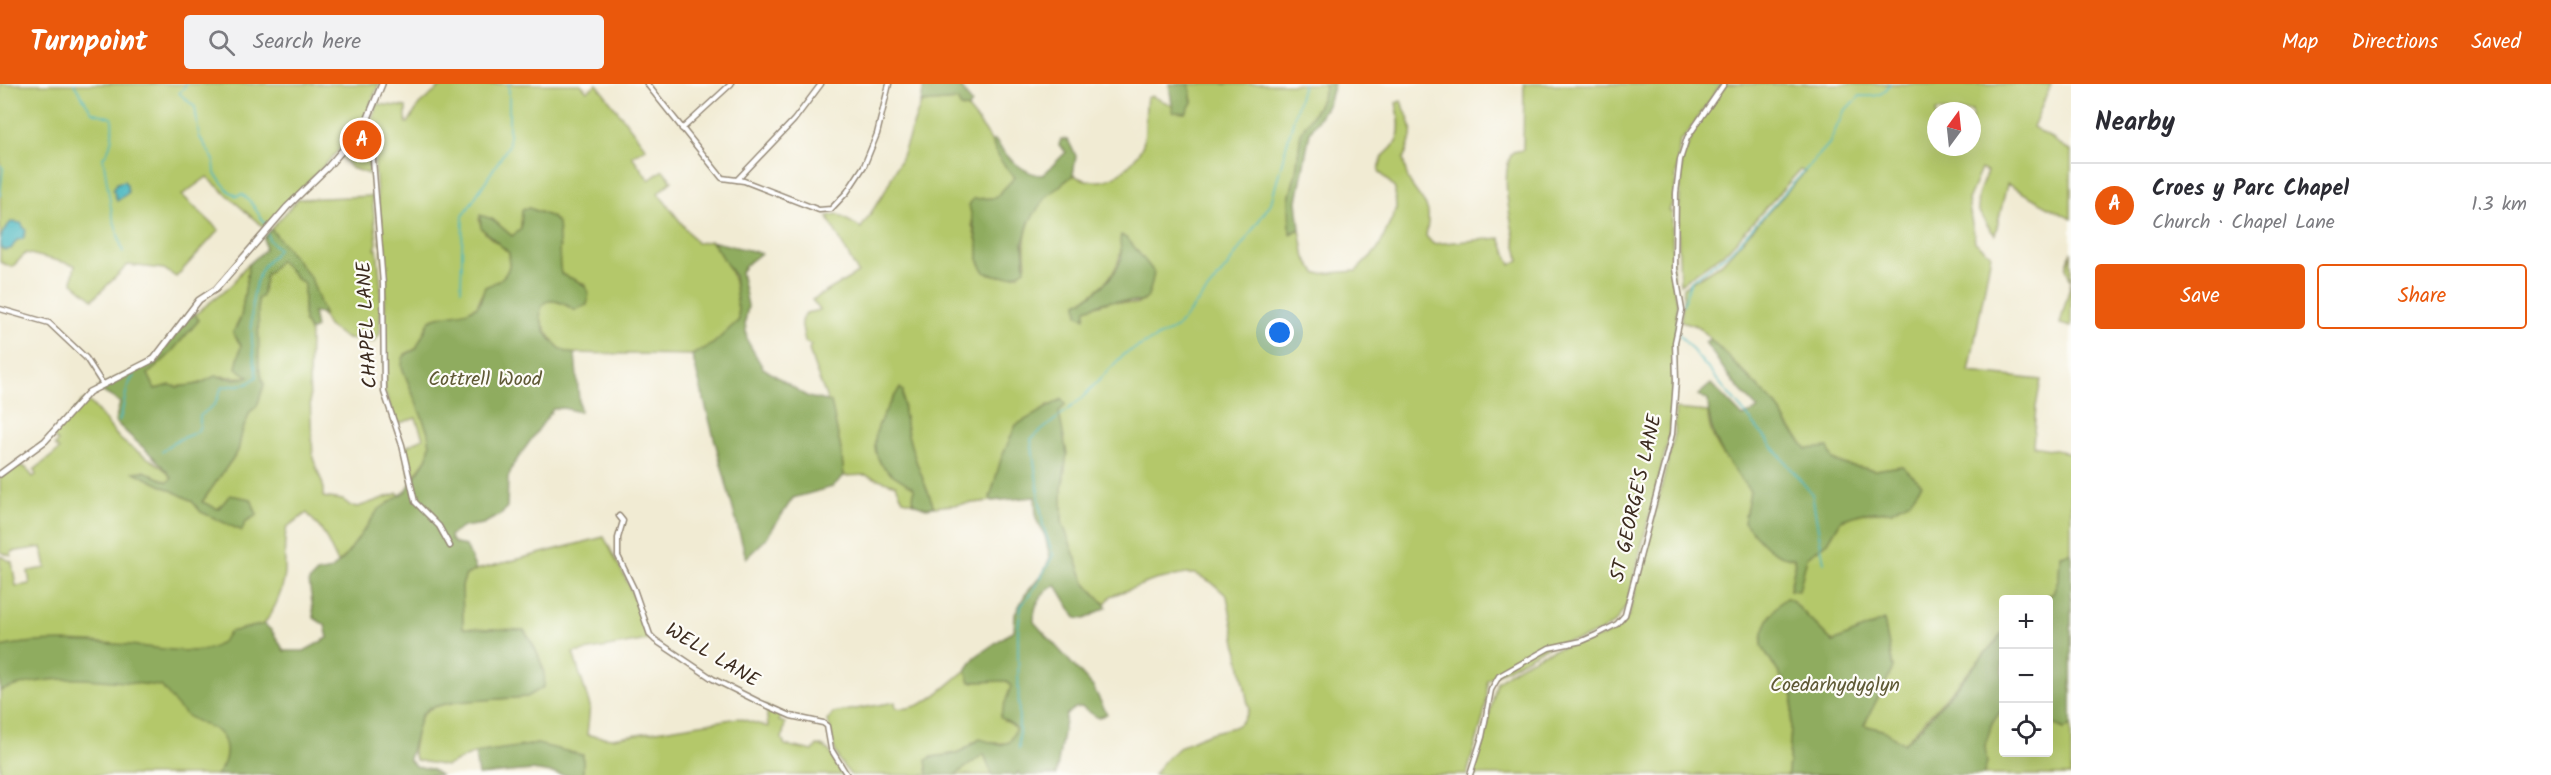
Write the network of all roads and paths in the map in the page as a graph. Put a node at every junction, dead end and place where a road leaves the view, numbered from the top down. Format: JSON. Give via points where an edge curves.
{"nodes":[{"id":1,"x":382,"y":84,"type":"edge"},
{"id":2,"x":647,"y":84,"type":"edge"},
{"id":3,"x":731,"y":84,"type":"edge"},
{"id":4,"x":821,"y":84,"type":"edge"},
{"id":5,"x":889,"y":84,"type":"edge"},
{"id":6,"x":1724,"y":84,"type":"edge"},
{"id":7,"x":366,"y":123,"type":"junction"},
{"id":8,"x":682,"y":129,"type":"junction"},
{"id":9,"x":736,"y":180,"type":"junction"},
{"id":10,"x":0,"y":309,"type":"edge"},
{"id":11,"x":102,"y":383,"type":"junction"},
{"id":12,"x":0,"y":474,"type":"edge"},
{"id":13,"x":619,"y":516,"type":"dead end"},
{"id":14,"x":450,"y":546,"type":"dead end"},
{"id":15,"x":847,"y":775,"type":"edge"},
{"id":16,"x":1470,"y":775,"type":"edge"}],
"edges":[{"from":1,"to":7,"type":"street"},
{"from":2,"to":8,"type":"street"},
{"from":3,"to":8,"type":"street"},
{"from":4,"to":9,"type":"street","via":[[794,120]]},
{"from":5,"to":9,"type":"street","via":[[877,134],[864,166],[831,209],[819,210]]},
{"from":6,"to":16,"type":"street","name":"ST GEORGE'S LANE","via":[[1687,138],[1680,160],[1675,269],[1682,310],[1675,342],[1672,434],[1628,609],[1622,619],[1596,635],[1549,648],[1499,676],[1491,690]]},
{"from":7,"to":11,"type":"street","via":[[216,289],[199,300],[154,358]]},
{"from":7,"to":14,"type":"street","name":"CHAPEL LANE","via":[[382,284],[384,392],[416,502],[439,526]]},
{"from":8,"to":9,"type":"street","via":[[722,178]]},
{"from":10,"to":11,"type":"street","via":[[49,323],[86,358]]},
{"from":11,"to":12,"type":"street","via":[[45,441]]},
{"from":13,"to":15,"type":"street","name":"WELL LANE","via":[[623,521],[618,556],[650,635],[713,679],[791,716],[823,723],[829,732],[831,749]]}]}
